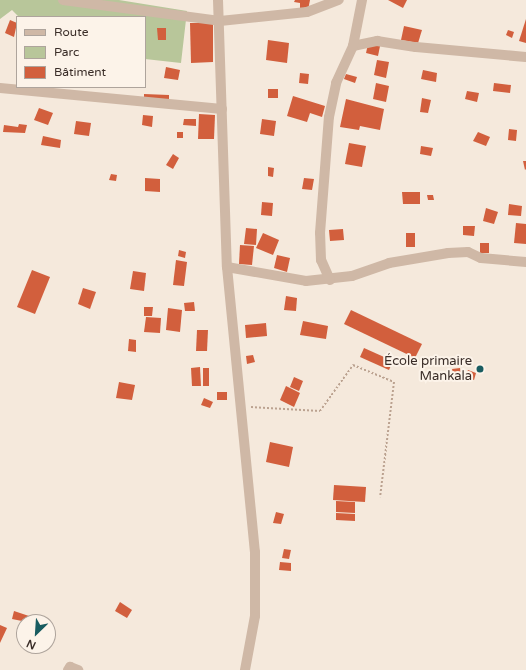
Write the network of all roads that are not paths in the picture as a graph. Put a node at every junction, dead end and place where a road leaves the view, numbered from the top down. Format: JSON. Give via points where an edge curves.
{"nodes":[{"id":1,"x":63,"y":0,"type":"edge"},
{"id":2,"x":218,"y":0,"type":"edge"},
{"id":3,"x":339,"y":0,"type":"edge"},
{"id":4,"x":362,"y":0,"type":"edge"},
{"id":5,"x":220,"y":21,"type":"junction"},
{"id":6,"x":353,"y":46,"type":"junction"},
{"id":7,"x":526,"y":57,"type":"edge"},
{"id":8,"x":0,"y":88,"type":"edge"},
{"id":9,"x":222,"y":109,"type":"junction"},
{"id":10,"x":526,"y":262,"type":"edge"},
{"id":11,"x":227,"y":267,"type":"junction"},
{"id":12,"x":330,"y":280,"type":"junction"},
{"id":13,"x":68,"y":670,"type":"edge"},
{"id":14,"x":78,"y":670,"type":"edge"},
{"id":15,"x":245,"y":670,"type":"edge"}],
"edges":[{"from":1,"to":5,"type":"street"},
{"from":2,"to":5,"type":"street"},
{"from":3,"to":5,"type":"street","via":[[307,12],[242,21]]},
{"from":4,"to":6,"type":"street"},
{"from":5,"to":9,"type":"street"},
{"from":6,"to":7,"type":"street","via":[[377,40],[416,47]]},
{"from":6,"to":12,"type":"street","via":[[336,83],[329,117],[320,233],[321,260]]},
{"from":8,"to":9,"type":"street"},
{"from":9,"to":11,"type":"street"},
{"from":10,"to":12,"type":"street","via":[[482,258],[468,252],[448,253],[390,263],[352,276]]},
{"from":11,"to":12,"type":"street","via":[[306,281]]},
{"from":11,"to":15,"type":"street","via":[[255,552],[255,616]]},
{"from":13,"to":14,"type":"street","via":[[70,667]]}]}
